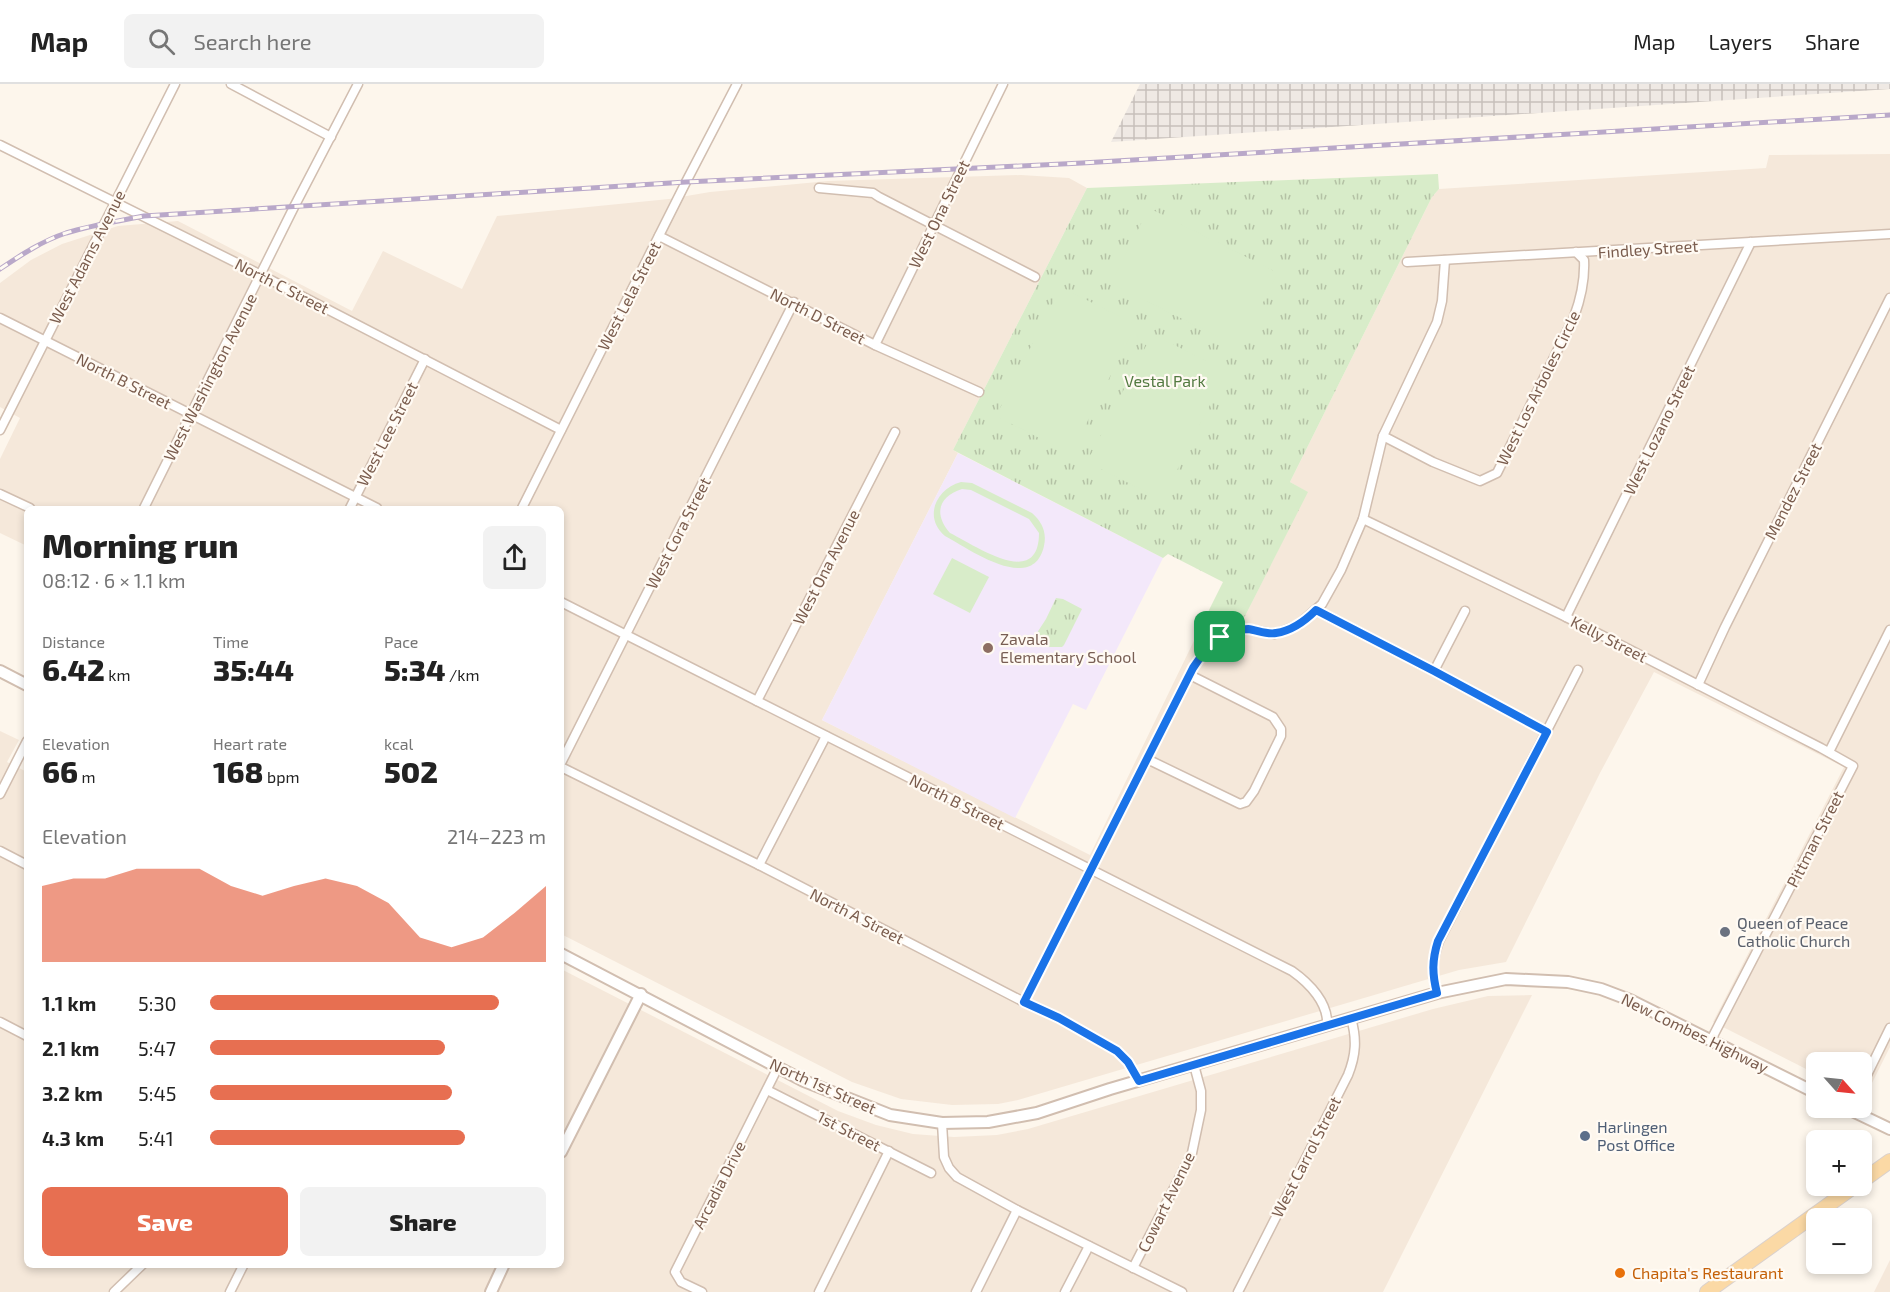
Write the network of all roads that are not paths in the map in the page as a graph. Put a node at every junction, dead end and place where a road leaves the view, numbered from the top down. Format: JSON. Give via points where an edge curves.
{"nodes":[{"id":1,"x":175,"y":84,"type":"edge"},
{"id":2,"x":231,"y":84,"type":"edge"},
{"id":3,"x":358,"y":84,"type":"edge"},
{"id":4,"x":737,"y":84,"type":"edge"},
{"id":5,"x":1003,"y":84,"type":"edge"},
{"id":6,"x":331,"y":137,"type":"junction"},
{"id":7,"x":0,"y":145,"type":"edge"},
{"id":8,"x":819,"y":188,"type":"dead end"},
{"id":9,"x":115,"y":202,"type":"junction"},
{"id":10,"x":934,"y":226,"type":"junction"},
{"id":11,"x":1890,"y":234,"type":"edge"},
{"id":12,"x":659,"y":236,"type":"junction"},
{"id":13,"x":1751,"y":242,"type":"junction"},
{"id":14,"x":1576,"y":252,"type":"junction"},
{"id":15,"x":1445,"y":260,"type":"junction"},
{"id":16,"x":1407,"y":262,"type":"dead end"},
{"id":17,"x":261,"y":275,"type":"junction"},
{"id":18,"x":1035,"y":277,"type":"dead end"},
{"id":19,"x":1890,"y":298,"type":"edge"},
{"id":20,"x":794,"y":302,"type":"junction"},
{"id":21,"x":0,"y":318,"type":"edge"},
{"id":22,"x":44,"y":340,"type":"junction"},
{"id":23,"x":875,"y":345,"type":"junction"},
{"id":24,"x":425,"y":359,"type":"junction"},
{"id":25,"x":979,"y":392,"type":"dead end"},
{"id":26,"x":191,"y":415,"type":"junction"},
{"id":27,"x":0,"y":430,"type":"edge"},
{"id":28,"x":561,"y":430,"type":"junction"},
{"id":29,"x":895,"y":432,"type":"dead end"},
{"id":30,"x":1383,"y":436,"type":"junction"},
{"id":31,"x":0,"y":494,"type":"edge"},
{"id":32,"x":355,"y":498,"type":"junction"},
{"id":33,"x":26,"y":506,"type":"edge"},
{"id":34,"x":145,"y":506,"type":"edge"},
{"id":35,"x":351,"y":506,"type":"edge"},
{"id":36,"x":373,"y":506,"type":"edge"},
{"id":37,"x":523,"y":506,"type":"edge"},
{"id":38,"x":1363,"y":519,"type":"junction"},
{"id":39,"x":564,"y":604,"type":"edge"},
{"id":40,"x":1316,"y":610,"type":"junction"},
{"id":41,"x":1465,"y":611,"type":"dead end"},
{"id":42,"x":1566,"y":617,"type":"junction"},
{"id":43,"x":1890,"y":630,"type":"edge"},
{"id":44,"x":626,"y":635,"type":"junction"},
{"id":45,"x":1578,"y":670,"type":"dead end"},
{"id":46,"x":0,"y":671,"type":"edge"},
{"id":47,"x":1434,"y":671,"type":"junction"},
{"id":48,"x":1190,"y":675,"type":"junction"},
{"id":49,"x":24,"y":683,"type":"edge"},
{"id":50,"x":1698,"y":685,"type":"junction"},
{"id":51,"x":757,"y":701,"type":"junction"},
{"id":52,"x":1547,"y":732,"type":"junction"},
{"id":53,"x":826,"y":736,"type":"junction"},
{"id":54,"x":24,"y":747,"type":"edge"},
{"id":55,"x":1829,"y":752,"type":"junction"},
{"id":56,"x":564,"y":759,"type":"edge"},
{"id":57,"x":1147,"y":759,"type":"junction"},
{"id":58,"x":1853,"y":766,"type":"joint"},
{"id":59,"x":564,"y":767,"type":"edge"},
{"id":60,"x":0,"y":794,"type":"edge"},
{"id":61,"x":0,"y":851,"type":"edge"},
{"id":62,"x":24,"y":864,"type":"edge"},
{"id":63,"x":759,"y":865,"type":"junction"},
{"id":64,"x":1091,"y":870,"type":"junction"},
{"id":65,"x":564,"y":956,"type":"edge"},
{"id":66,"x":1437,"y":993,"type":"junction"},
{"id":67,"x":640,"y":994,"type":"junction"},
{"id":68,"x":1024,"y":1002,"type":"junction"},
{"id":69,"x":1351,"y":1018,"type":"junction"},
{"id":70,"x":0,"y":1022,"type":"edge"},
{"id":71,"x":1326,"y":1026,"type":"junction"},
{"id":72,"x":1890,"y":1028,"type":"edge"},
{"id":73,"x":24,"y":1034,"type":"edge"},
{"id":74,"x":1711,"y":1040,"type":"junction"},
{"id":75,"x":1194,"y":1065,"type":"junction"},
{"id":76,"x":1872,"y":1065,"type":"edge"},
{"id":77,"x":778,"y":1067,"type":"junction"},
{"id":78,"x":1139,"y":1081,"type":"junction"},
{"id":79,"x":1806,"y":1088,"type":"edge"},
{"id":80,"x":767,"y":1090,"type":"junction"},
{"id":81,"x":1868,"y":1118,"type":"edge"},
{"id":82,"x":942,"y":1123,"type":"junction"},
{"id":83,"x":1890,"y":1129,"type":"edge"},
{"id":84,"x":564,"y":1146,"type":"edge"},
{"id":85,"x":890,"y":1151,"type":"junction"},
{"id":86,"x":1890,"y":1161,"type":"edge"},
{"id":87,"x":932,"y":1173,"type":"dead end"},
{"id":88,"x":1872,"y":1174,"type":"edge"},
{"id":89,"x":1841,"y":1196,"type":"edge"},
{"id":90,"x":1017,"y":1210,"type":"junction"},
{"id":91,"x":1089,"y":1246,"type":"junction"},
{"id":92,"x":139,"y":1268,"type":"edge"},
{"id":93,"x":242,"y":1268,"type":"edge"},
{"id":94,"x":502,"y":1268,"type":"edge"},
{"id":95,"x":1133,"y":1268,"type":"junction"},
{"id":96,"x":114,"y":1292,"type":"edge"},
{"id":97,"x":230,"y":1292,"type":"edge"},
{"id":98,"x":491,"y":1292,"type":"edge"},
{"id":99,"x":702,"y":1292,"type":"edge"},
{"id":100,"x":819,"y":1292,"type":"edge"},
{"id":101,"x":976,"y":1292,"type":"edge"},
{"id":102,"x":1065,"y":1292,"type":"edge"},
{"id":103,"x":1182,"y":1292,"type":"edge"},
{"id":104,"x":1238,"y":1292,"type":"edge"},
{"id":105,"x":1707,"y":1292,"type":"edge"}],
"edges":[{"from":1,"to":9,"type":"street","name":"West Adams Avenue"},
{"from":2,"to":6,"type":"street"},
{"from":3,"to":6,"type":"street","name":"West Washington Avenue"},
{"from":4,"to":12,"type":"street","name":"West Lela Street"},
{"from":5,"to":10,"type":"street","name":"West Ona Street"},
{"from":6,"to":17,"type":"street","name":"West Washington Avenue"},
{"from":7,"to":9,"type":"street","name":"North C Street"},
{"from":8,"to":10,"type":"street","via":[[873,193]]},
{"from":9,"to":17,"type":"street","name":"North C Street"},
{"from":9,"to":22,"type":"street","name":"West Adams Avenue"},
{"from":10,"to":18,"type":"street"},
{"from":10,"to":23,"type":"street","name":"West Ona Street"},
{"from":11,"to":13,"type":"street","name":"Findley Street"},
{"from":12,"to":20,"type":"street","name":"North D Street"},
{"from":12,"to":28,"type":"street","name":"West Lela Street"},
{"from":13,"to":14,"type":"street","name":"Findley Street"},
{"from":13,"to":42,"type":"street","name":"West Lozano Street"},
{"from":14,"to":15,"type":"street","name":"Findley Street"},
{"from":14,"to":30,"type":"street","name":"West Los Arboles Circle","via":[[1584,260],[1584,278],[1574,317],[1497,472],[1480,481]]},
{"from":15,"to":16,"type":"street","name":"Findley Street"},
{"from":15,"to":30,"type":"street","via":[[1437,322]]},
{"from":17,"to":24,"type":"street","name":"North C Street"},
{"from":17,"to":26,"type":"street","name":"West Washington Avenue"},
{"from":19,"to":50,"type":"street","name":"Mendez Street"},
{"from":20,"to":23,"type":"street","name":"North D Street"},
{"from":20,"to":44,"type":"street","name":"West Cora Street"},
{"from":21,"to":22,"type":"street","name":"North B Street"},
{"from":22,"to":26,"type":"street","name":"North B Street"},
{"from":22,"to":27,"type":"street","name":"West Adams Avenue"},
{"from":23,"to":25,"type":"street","name":"North D Street"},
{"from":24,"to":28,"type":"street","name":"North C Street"},
{"from":24,"to":32,"type":"street","name":"West Lee Street"},
{"from":26,"to":32,"type":"street","name":"North B Street"},
{"from":26,"to":34,"type":"street","name":"West Washington Avenue"},
{"from":28,"to":37,"type":"street","name":"West Lela Street"},
{"from":29,"to":51,"type":"street","name":"West Ona Avenue"},
{"from":30,"to":38,"type":"street"},
{"from":31,"to":33,"type":"street"},
{"from":32,"to":35,"type":"street","name":"West Lee Street"},
{"from":32,"to":36,"type":"street","name":"North B Street"},
{"from":38,"to":40,"type":"street","via":[[1341,570]]},
{"from":38,"to":42,"type":"street","name":"Kelly Street"},
{"from":39,"to":44,"type":"street","name":"North B Street"},
{"from":40,"to":47,"type":"street"},
{"from":40,"to":48,"type":"street","via":[[1298,625],[1275,634],[1248,629],[1220,637],[1205,649]]},
{"from":41,"to":47,"type":"street"},
{"from":42,"to":50,"type":"street","name":"Kelly Street"},
{"from":43,"to":55,"type":"street"},
{"from":44,"to":51,"type":"street","name":"North B Street"},
{"from":44,"to":56,"type":"street","name":"West Cora Street"},
{"from":45,"to":52,"type":"street"},
{"from":46,"to":49,"type":"street"},
{"from":47,"to":52,"type":"street"},
{"from":48,"to":57,"type":"street"},
{"from":48,"to":57,"type":"street","via":[[1273,717],[1281,736],[1262,776],[1246,802],[1240,804]]},
{"from":50,"to":55,"type":"street","name":"Kelly Street"},
{"from":51,"to":53,"type":"street","name":"North B Street"},
{"from":52,"to":66,"type":"street","via":[[1438,941],[1432,962]]},
{"from":53,"to":63,"type":"street"},
{"from":53,"to":64,"type":"street","name":"North B Street"},
{"from":54,"to":60,"type":"street"},
{"from":55,"to":58,"type":"street","name":"Kelly Street"},
{"from":57,"to":64,"type":"street"},
{"from":58,"to":74,"type":"street","name":"Pittman Street"},
{"from":59,"to":63,"type":"street","name":"North A Street"},
{"from":61,"to":62,"type":"street"},
{"from":63,"to":68,"type":"street","name":"North A Street"},
{"from":64,"to":68,"type":"street"},
{"from":64,"to":71,"type":"street","name":"North B Street","via":[[1293,971],[1318,995]]},
{"from":65,"to":67,"type":"street","name":"North 1st Street"},
{"from":66,"to":69,"type":"street","name":"New Combes Highway"},
{"from":66,"to":74,"type":"street","name":"New Combes Highway","via":[[1506,980],[1568,982],[1630,999]]},
{"from":67,"to":77,"type":"street","name":"North 1st Street"},
{"from":67,"to":84,"type":"street"},
{"from":68,"to":78,"type":"street","name":"North A Street","via":[[1117,1051]]},
{"from":69,"to":71,"type":"street","name":"New Combes Highway"},
{"from":69,"to":104,"type":"street","name":"West Carrol Street","via":[[1356,1051],[1348,1075]]},
{"from":70,"to":73,"type":"street"},
{"from":71,"to":75,"type":"street","name":"New Combes Highway"},
{"from":72,"to":76,"type":"street"},
{"from":74,"to":79,"type":"street","name":"New Combes Highway"},
{"from":75,"to":78,"type":"street","name":"New Combes Highway"},
{"from":75,"to":95,"type":"street","name":"Cowart Avenue","via":[[1202,1110],[1192,1152]]},
{"from":77,"to":80,"type":"street","name":"Arcadia Drive"},
{"from":77,"to":82,"type":"street","name":"North 1st Street","via":[[890,1115]]},
{"from":78,"to":82,"type":"street","name":"New Combes Highway","via":[[1020,1117]]},
{"from":80,"to":85,"type":"street","name":"1st Street"},
{"from":80,"to":99,"type":"street","name":"Arcadia Drive","via":[[675,1272],[681,1282]]},
{"from":81,"to":83,"type":"street"},
{"from":82,"to":90,"type":"street","via":[[944,1157],[952,1173]]},
{"from":85,"to":87,"type":"street","name":"1st Street"},
{"from":85,"to":100,"type":"street"},
{"from":86,"to":88,"type":"main road"},
{"from":89,"to":105,"type":"main road"},
{"from":90,"to":91,"type":"street"},
{"from":90,"to":101,"type":"street"},
{"from":91,"to":95,"type":"street"},
{"from":91,"to":102,"type":"street"},
{"from":92,"to":96,"type":"street"},
{"from":93,"to":97,"type":"street"},
{"from":94,"to":98,"type":"street"},
{"from":95,"to":103,"type":"street"}]}
